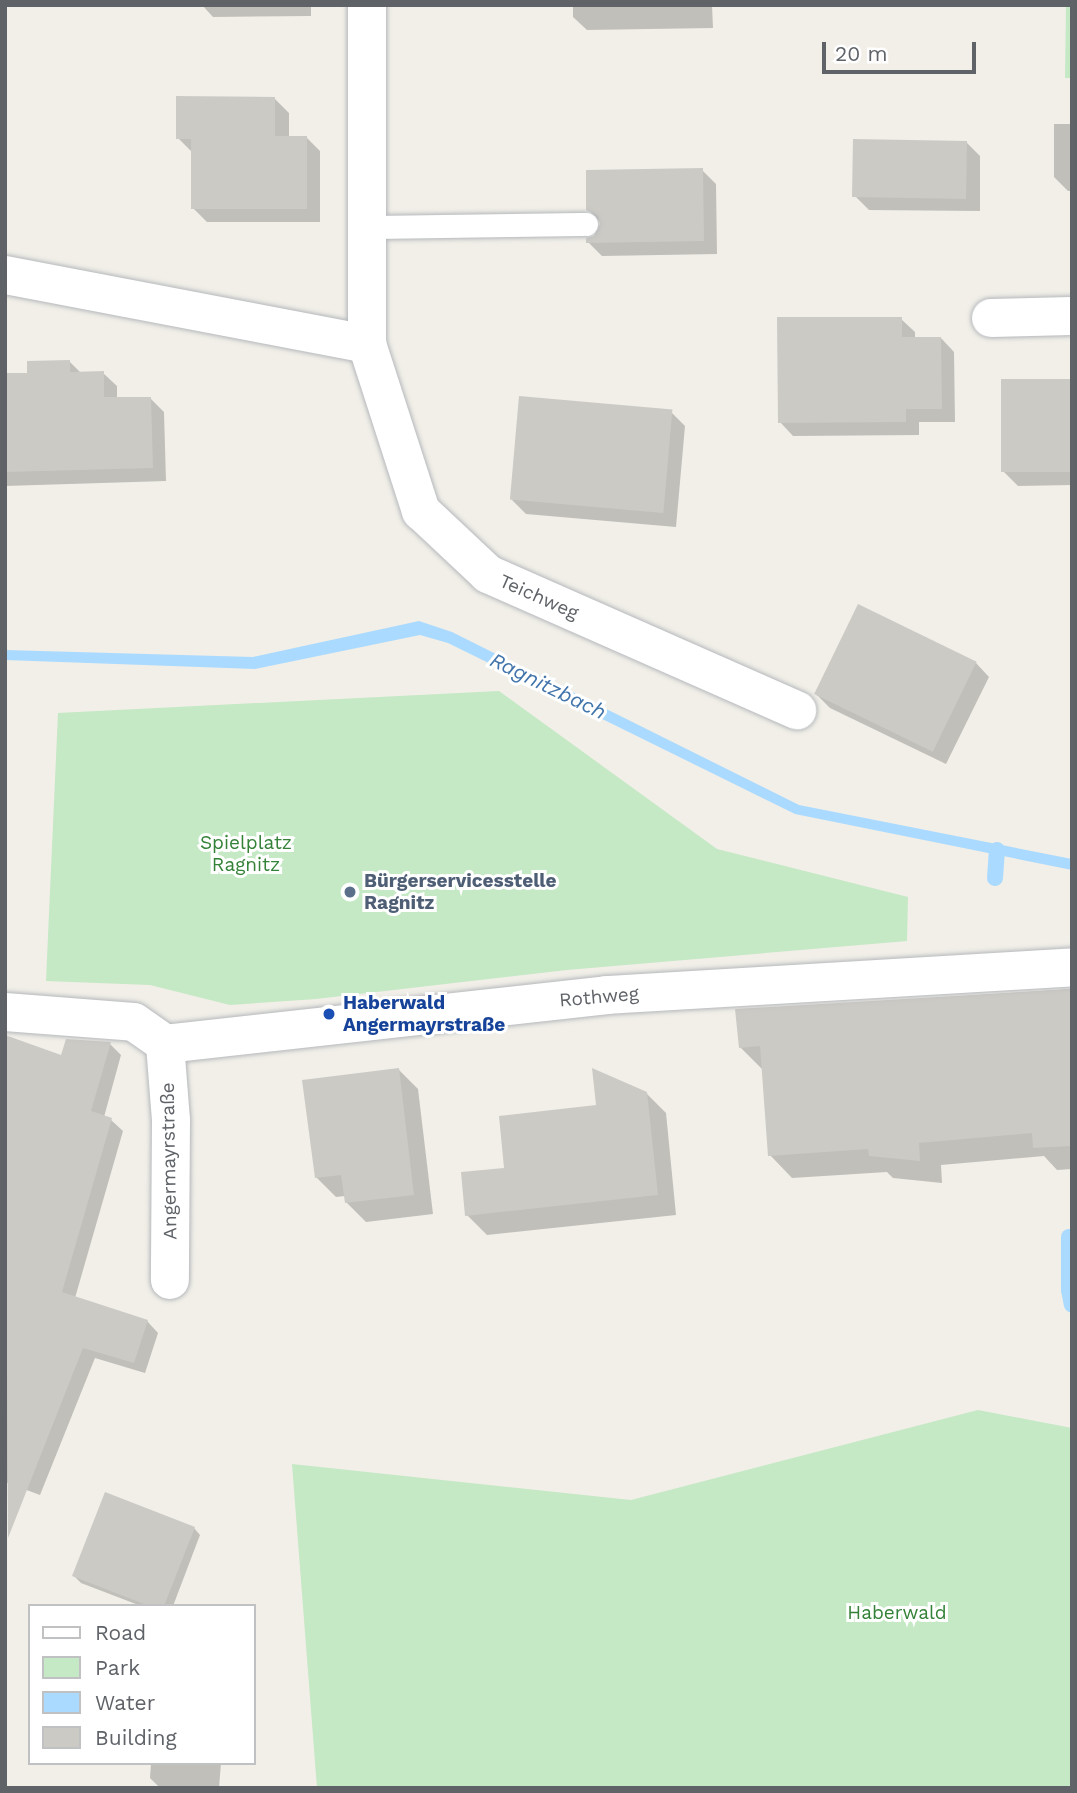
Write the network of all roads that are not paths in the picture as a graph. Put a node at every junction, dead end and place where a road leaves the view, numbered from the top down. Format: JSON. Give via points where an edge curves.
{"nodes":[{"id":1,"x":367,"y":5,"type":"edge"},
{"id":2,"x":586,"y":224,"type":"dead end"},
{"id":3,"x":368,"y":227,"type":"junction"},
{"id":4,"x":5,"y":275,"type":"edge"},
{"id":5,"x":1072,"y":316,"type":"edge"},
{"id":6,"x":991,"y":318,"type":"dead end"},
{"id":7,"x":367,"y":344,"type":"junction"},
{"id":8,"x":797,"y":710,"type":"dead end"},
{"id":9,"x":1072,"y":967,"type":"edge"},
{"id":10,"x":5,"y":1012,"type":"edge"},
{"id":11,"x":165,"y":1044,"type":"junction"},
{"id":12,"x":170,"y":1279,"type":"dead end"}],
"edges":[{"from":1,"to":3,"type":"street","name":"Teichweg"},
{"from":2,"to":3,"type":"lane"},
{"from":3,"to":7,"type":"street","name":"Teichweg"},
{"from":4,"to":7,"type":"street"},
{"from":5,"to":6,"type":"street"},
{"from":7,"to":8,"type":"street","name":"Teichweg","via":[[421,511],[488,574]]},
{"from":9,"to":11,"type":"street","name":"Rothweg","via":[[607,996]]},
{"from":10,"to":11,"type":"street","via":[[134,1022]]},
{"from":11,"to":12,"type":"street","name":"Angermayrstraße","via":[[171,1120]]}]}
